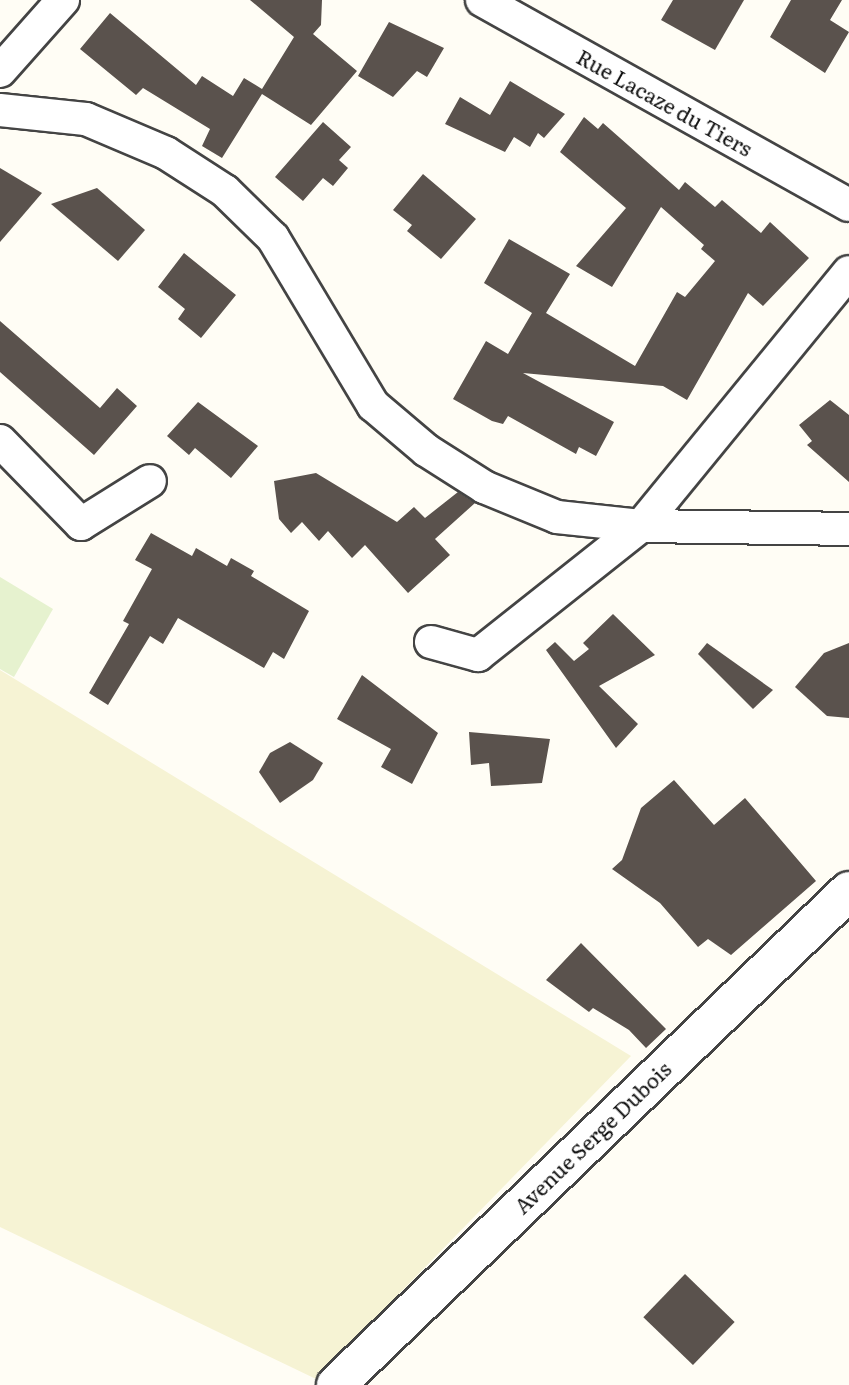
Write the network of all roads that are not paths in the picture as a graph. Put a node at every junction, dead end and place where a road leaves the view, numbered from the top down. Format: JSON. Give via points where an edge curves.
{"nodes":[{"id":1,"x":63,"y":0,"type":"edge"},
{"id":2,"x":482,"y":0,"type":"edge"},
{"id":3,"x":0,"y":71,"type":"edge"},
{"id":4,"x":0,"y":110,"type":"edge"},
{"id":5,"x":849,"y":205,"type":"edge"},
{"id":6,"x":849,"y":272,"type":"edge"},
{"id":7,"x":0,"y":441,"type":"edge"},
{"id":8,"x":150,"y":481,"type":"dead end"},
{"id":9,"x":641,"y":526,"type":"junction"},
{"id":10,"x":849,"y":529,"type":"edge"},
{"id":11,"x":431,"y":642,"type":"dead end"},
{"id":12,"x":849,"y":891,"type":"edge"},
{"id":13,"x":336,"y":1385,"type":"edge"}],
"edges":[{"from":1,"to":3,"type":"street"},
{"from":2,"to":5,"type":"street","name":"Rue Lacaze du Tiers"},
{"from":4,"to":9,"type":"street","via":[[86,119],[166,153],[216,185],[273,238],[373,405],[426,450],[484,486],[557,517]]},
{"from":6,"to":9,"type":"street"},
{"from":7,"to":8,"type":"street","via":[[81,524]]},
{"from":9,"to":10,"type":"street"},
{"from":9,"to":11,"type":"street","via":[[478,655]]},
{"from":12,"to":13,"type":"street","name":"Avenue Serge Dubois"}]}
